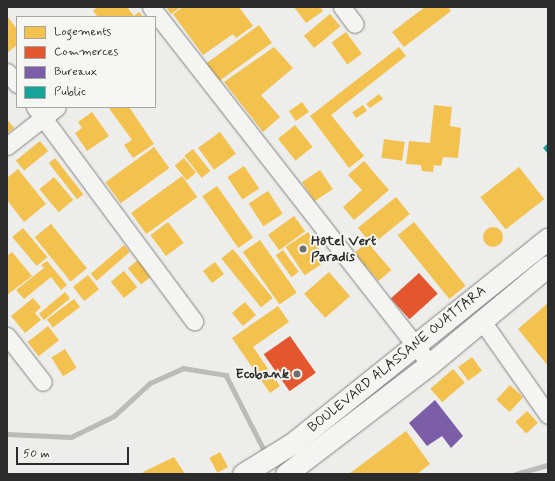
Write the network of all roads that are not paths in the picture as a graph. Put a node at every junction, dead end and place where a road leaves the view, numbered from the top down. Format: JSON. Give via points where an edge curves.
{"nodes":[{"id":1,"x":342,"y":7,"type":"edge"},
{"id":2,"x":156,"y":20,"type":"edge"},
{"id":3,"x":355,"y":24,"type":"dead end"},
{"id":4,"x":160,"y":30,"type":"edge"},
{"id":5,"x":7,"y":72,"type":"edge"},
{"id":6,"x":16,"y":83,"type":"edge"},
{"id":7,"x":53,"y":108,"type":"edge"},
{"id":8,"x":39,"y":112,"type":"edge"},
{"id":9,"x":7,"y":146,"type":"edge"},
{"id":10,"x":548,"y":239,"type":"edge"},
{"id":11,"x":548,"y":266,"type":"edge"},
{"id":12,"x":194,"y":321,"type":"dead end"},
{"id":13,"x":482,"y":321,"type":"junction"},
{"id":14,"x":7,"y":336,"type":"edge"},
{"id":15,"x":413,"y":345,"type":"junction"},
{"id":16,"x":430,"y":364,"type":"junction"},
{"id":17,"x":43,"y":382,"type":"dead end"},
{"id":18,"x":548,"y":415,"type":"edge"},
{"id":19,"x":244,"y":474,"type":"edge"},
{"id":20,"x":286,"y":474,"type":"edge"}],
"edges":[{"from":1,"to":3,"type":"street"},
{"from":2,"to":4,"type":"street"},
{"from":4,"to":15,"type":"street"},
{"from":5,"to":6,"type":"street"},
{"from":7,"to":8,"type":"street"},
{"from":8,"to":9,"type":"street"},
{"from":8,"to":12,"type":"street"},
{"from":10,"to":15,"type":"main road","name":"BOULEVARD ALASSANE OUATTARA"},
{"from":11,"to":13,"type":"main road","name":"BOULEVARD ALASSANE OUATTARA"},
{"from":13,"to":16,"type":"main road","name":"BOULEVARD ALASSANE OUATTARA"},
{"from":13,"to":18,"type":"street"},
{"from":14,"to":17,"type":"street"},
{"from":15,"to":16,"type":"street"},
{"from":15,"to":19,"type":"main road","name":"BOULEVARD ALASSANE OUATTARA","via":[[292,443]]},
{"from":16,"to":20,"type":"main road","name":"BOULEVARD ALASSANE OUATTARA"}]}
